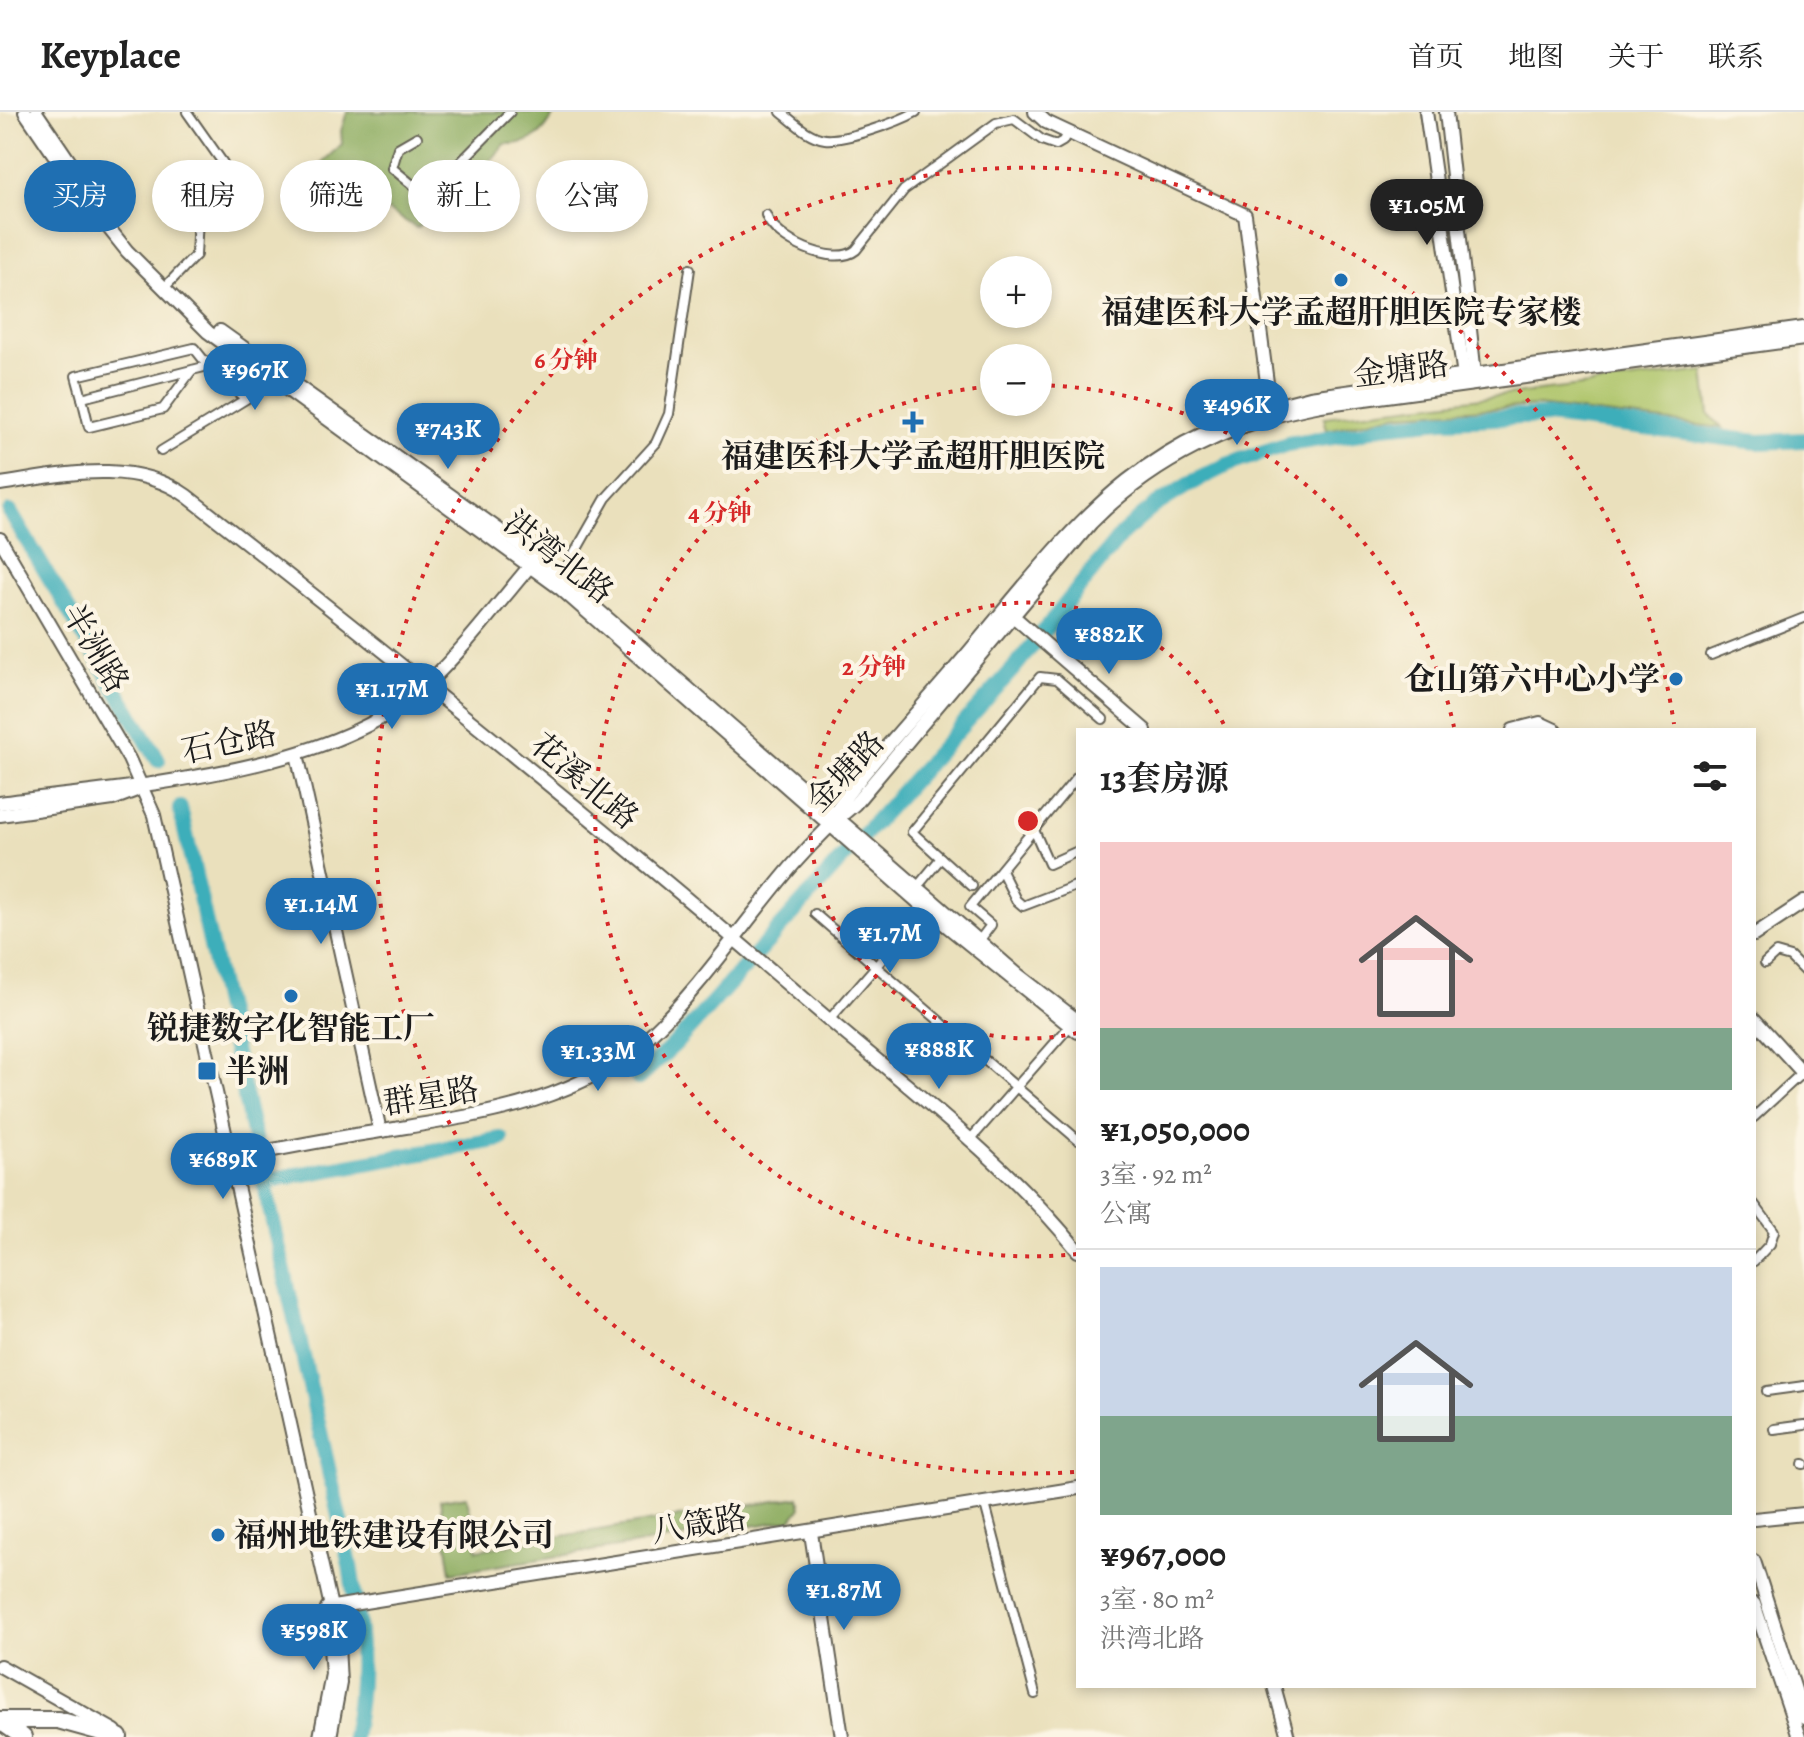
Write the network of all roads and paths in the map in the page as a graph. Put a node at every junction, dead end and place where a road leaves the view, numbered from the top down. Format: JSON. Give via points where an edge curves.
{"nodes":[{"id":1,"x":25,"y":112,"type":"edge"},
{"id":2,"x":36,"y":112,"type":"edge"},
{"id":3,"x":199,"y":112,"type":"edge"},
{"id":4,"x":510,"y":112,"type":"edge"},
{"id":5,"x":781,"y":112,"type":"edge"},
{"id":6,"x":916,"y":112,"type":"edge"},
{"id":7,"x":1035,"y":112,"type":"edge"},
{"id":8,"x":1426,"y":112,"type":"edge"},
{"id":9,"x":1446,"y":112,"type":"edge"},
{"id":10,"x":189,"y":116,"type":"edge"},
{"id":11,"x":1067,"y":132,"type":"junction"},
{"id":12,"x":417,"y":137,"type":"dead end"},
{"id":13,"x":766,"y":215,"type":"dead end"},
{"id":14,"x":690,"y":269,"type":"dead end"},
{"id":15,"x":166,"y":287,"type":"junction"},
{"id":16,"x":1804,"y":328,"type":"edge"},
{"id":17,"x":1804,"y":339,"type":"edge"},
{"id":18,"x":208,"y":366,"type":"junction"},
{"id":19,"x":192,"y":370,"type":"junction"},
{"id":20,"x":1469,"y":375,"type":"junction"},
{"id":21,"x":82,"y":398,"type":"junction"},
{"id":22,"x":1271,"y":411,"type":"junction"},
{"id":23,"x":161,"y":451,"type":"dead end"},
{"id":24,"x":0,"y":484,"type":"edge"},
{"id":25,"x":0,"y":539,"type":"edge"},
{"id":26,"x":533,"y":561,"type":"junction"},
{"id":27,"x":561,"y":577,"type":"junction"},
{"id":28,"x":1013,"y":616,"type":"junction"},
{"id":29,"x":1804,"y":618,"type":"edge"},
{"id":30,"x":1711,"y":655,"type":"dead end"},
{"id":31,"x":427,"y":684,"type":"junction"},
{"id":32,"x":1103,"y":719,"type":"dead end"},
{"id":33,"x":1143,"y":728,"type":"edge"},
{"id":34,"x":1521,"y":728,"type":"edge"},
{"id":35,"x":1551,"y":728,"type":"edge"},
{"id":36,"x":297,"y":754,"type":"junction"},
{"id":37,"x":1076,"y":778,"type":"edge"},
{"id":38,"x":144,"y":786,"type":"junction"},
{"id":39,"x":0,"y":803,"type":"edge"},
{"id":40,"x":0,"y":815,"type":"edge"},
{"id":41,"x":832,"y":820,"type":"junction"},
{"id":42,"x":1034,"y":830,"type":"junction"},
{"id":43,"x":818,"y":838,"type":"joint"},
{"id":44,"x":859,"y":843,"type":"junction"},
{"id":45,"x":1076,"y":852,"type":"edge"},
{"id":46,"x":941,"y":858,"type":"junction"},
{"id":47,"x":1001,"y":870,"type":"junction"},
{"id":48,"x":972,"y":886,"type":"dead end"},
{"id":49,"x":1076,"y":886,"type":"edge"},
{"id":50,"x":917,"y":887,"type":"junction"},
{"id":51,"x":1804,"y":902,"type":"edge"},
{"id":52,"x":926,"y":909,"type":"junction"},
{"id":53,"x":815,"y":914,"type":"dead end"},
{"id":54,"x":1756,"y":934,"type":"edge"},
{"id":55,"x":732,"y":937,"type":"junction"},
{"id":56,"x":979,"y":941,"type":"junction"},
{"id":57,"x":1765,"y":963,"type":"dead end"},
{"id":58,"x":876,"y":966,"type":"junction"},
{"id":59,"x":1804,"y":971,"type":"edge"},
{"id":60,"x":829,"y":1020,"type":"junction"},
{"id":61,"x":1756,"y":1021,"type":"edge"},
{"id":62,"x":1075,"y":1027,"type":"edge"},
{"id":63,"x":1803,"y":1073,"type":"edge"},
{"id":64,"x":1016,"y":1086,"type":"junction"},
{"id":65,"x":1756,"y":1115,"type":"edge"},
{"id":66,"x":380,"y":1131,"type":"junction"},
{"id":67,"x":1076,"y":1138,"type":"edge"},
{"id":68,"x":969,"y":1141,"type":"junction"},
{"id":69,"x":232,"y":1158,"type":"junction"},
{"id":70,"x":1756,"y":1207,"type":"edge"},
{"id":71,"x":1076,"y":1246,"type":"edge"},
{"id":72,"x":1756,"y":1259,"type":"edge"},
{"id":73,"x":1804,"y":1386,"type":"edge"},
{"id":74,"x":1767,"y":1391,"type":"dead end"},
{"id":75,"x":1804,"y":1425,"type":"edge"},
{"id":76,"x":1774,"y":1429,"type":"dead end"},
{"id":77,"x":1076,"y":1488,"type":"edge"},
{"id":78,"x":985,"y":1504,"type":"junction"},
{"id":79,"x":1804,"y":1514,"type":"edge"},
{"id":80,"x":1756,"y":1519,"type":"edge"},
{"id":81,"x":811,"y":1533,"type":"junction"},
{"id":82,"x":1756,"y":1567,"type":"edge"},
{"id":83,"x":335,"y":1607,"type":"junction"},
{"id":84,"x":1756,"y":1610,"type":"edge"},
{"id":85,"x":0,"y":1666,"type":"edge"},
{"id":86,"x":1275,"y":1688,"type":"edge"},
{"id":87,"x":1035,"y":1694,"type":"dead end"},
{"id":88,"x":1804,"y":1718,"type":"edge"},
{"id":89,"x":2,"y":1722,"type":"edge"},
{"id":90,"x":23,"y":1737,"type":"edge"},
{"id":91,"x":119,"y":1737,"type":"edge"},
{"id":92,"x":125,"y":1737,"type":"edge"},
{"id":93,"x":320,"y":1737,"type":"edge"},
{"id":94,"x":330,"y":1737,"type":"edge"},
{"id":95,"x":842,"y":1737,"type":"edge"},
{"id":96,"x":1288,"y":1737,"type":"edge"},
{"id":97,"x":1799,"y":1737,"type":"edge"}],
"edges":[{"from":1,"to":15,"type":"street","name":"洪湾北路","via":[[76,187]]},
{"from":2,"to":15,"type":"street","name":"洪湾北路","via":[[96,200]]},
{"from":3,"to":10,"type":"street"},
{"from":4,"to":12,"type":"street","via":[[447,176],[415,187],[392,168],[398,148]]},
{"from":5,"to":6,"type":"street","via":[[811,135],[826,139]]},
{"from":7,"to":11,"type":"street"},
{"from":8,"to":20,"type":"street"},
{"from":9,"to":20,"type":"street"},
{"from":10,"to":15,"type":"street","via":[[223,163],[199,199],[196,255]]},
{"from":11,"to":13,"type":"street","via":[[1056,145],[1014,119],[996,123],[904,190],[847,255],[817,254],[773,230]]},
{"from":11,"to":22,"type":"street","via":[[1245,215]]},
{"from":14,"to":27,"type":"street","via":[[663,434],[606,498]]},
{"from":15,"to":26,"type":"street","name":"洪湾北路","via":[[230,349]]},
{"from":16,"to":20,"type":"street","name":"金塘路"},
{"from":17,"to":22,"type":"street","name":"金塘路"},
{"from":18,"to":19,"type":"street"},
{"from":18,"to":21,"type":"street","via":[[194,348],[76,376]]},
{"from":18,"to":23,"type":"street","via":[[246,399]]},
{"from":19,"to":21,"type":"street"},
{"from":19,"to":21,"type":"street","via":[[170,402],[155,412],[89,427]]},
{"from":20,"to":22,"type":"street","name":"金塘路","via":[[1310,397]]},
{"from":22,"to":28,"type":"street","name":"金塘路","via":[[1204,442],[1136,483],[1091,523]]},
{"from":22,"to":41,"type":"street","name":"金塘路","via":[[1220,424],[1174,447],[1098,503]]},
{"from":24,"to":31,"type":"street","name":"花溪北路","via":[[102,471],[167,484]]},
{"from":25,"to":38,"type":"street","name":"半洲路"},
{"from":26,"to":27,"type":"street","name":"洪湾北路"},
{"from":26,"to":31,"type":"street","name":"石仓路"},
{"from":26,"to":41,"type":"street","name":"洪湾北路"},
{"from":27,"to":41,"type":"street","name":"洪湾北路"},
{"from":28,"to":33,"type":"street"},
{"from":28,"to":41,"type":"street","name":"金塘路","via":[[855,804]]},
{"from":29,"to":30,"type":"street"},
{"from":31,"to":36,"type":"street","name":"石仓路","via":[[357,730]]},
{"from":31,"to":55,"type":"street","name":"花溪北路"},
{"from":32,"to":46,"type":"street","via":[[1057,679],[1037,679],[912,832]]},
{"from":34,"to":35,"type":"street","via":[[1540,723]]},
{"from":36,"to":38,"type":"street","name":"石仓路"},
{"from":36,"to":66,"type":"street"},
{"from":37,"to":42,"type":"street"},
{"from":38,"to":39,"type":"street","name":"石仓路"},
{"from":38,"to":40,"type":"street","name":"石仓路","via":[[113,799]]},
{"from":38,"to":69,"type":"street","name":"半洲路"},
{"from":41,"to":43,"type":"street","name":"金塘路"},
{"from":41,"to":44,"type":"street","name":"洪湾北路"},
{"from":42,"to":45,"type":"street","via":[[1049,864]]},
{"from":42,"to":47,"type":"street"},
{"from":43,"to":55,"type":"street","name":"群星路"},
{"from":44,"to":50,"type":"street","name":"洪湾北路"},
{"from":44,"to":52,"type":"street","name":"洪湾北路"},
{"from":46,"to":48,"type":"street"},
{"from":46,"to":50,"type":"street"},
{"from":47,"to":49,"type":"street","via":[[1023,906]]},
{"from":47,"to":56,"type":"street","via":[[970,907],[991,925]]},
{"from":50,"to":56,"type":"street","name":"洪湾北路"},
{"from":51,"to":54,"type":"street"},
{"from":52,"to":58,"type":"street"},
{"from":52,"to":62,"type":"street","name":"洪湾北路"},
{"from":53,"to":58,"type":"street"},
{"from":55,"to":60,"type":"street","name":"花溪北路"},
{"from":55,"to":66,"type":"street","name":"群星路","via":[[652,1034],[588,1078],[506,1109]]},
{"from":56,"to":62,"type":"street","name":"洪湾北路"},
{"from":57,"to":59,"type":"street","via":[[1782,953]]},
{"from":58,"to":60,"type":"street"},
{"from":58,"to":64,"type":"street"},
{"from":60,"to":68,"type":"street","name":"花溪北路"},
{"from":61,"to":63,"type":"street"},
{"from":62,"to":64,"type":"street"},
{"from":63,"to":65,"type":"street"},
{"from":64,"to":67,"type":"street"},
{"from":64,"to":68,"type":"street"},
{"from":66,"to":69,"type":"street","name":"群星路"},
{"from":68,"to":71,"type":"street","name":"花溪北路"},
{"from":69,"to":83,"type":"street","name":"半洲路"},
{"from":70,"to":72,"type":"street","via":[[1774,1231]]},
{"from":73,"to":74,"type":"street"},
{"from":75,"to":76,"type":"street"},
{"from":77,"to":78,"type":"street","name":"八箴路"},
{"from":78,"to":81,"type":"street","name":"八箴路"},
{"from":78,"to":87,"type":"street"},
{"from":79,"to":80,"type":"street"},
{"from":81,"to":83,"type":"street","name":"八箴路"},
{"from":81,"to":95,"type":"street"},
{"from":82,"to":88,"type":"street"},
{"from":83,"to":93,"type":"street","via":[[332,1674]]},
{"from":83,"to":94,"type":"street","via":[[340,1683]]},
{"from":84,"to":97,"type":"street"},
{"from":85,"to":92,"type":"street"},
{"from":86,"to":96,"type":"street"},
{"from":89,"to":90,"type":"highway"},
{"from":89,"to":91,"type":"highway","via":[[58,1720]]}]}
